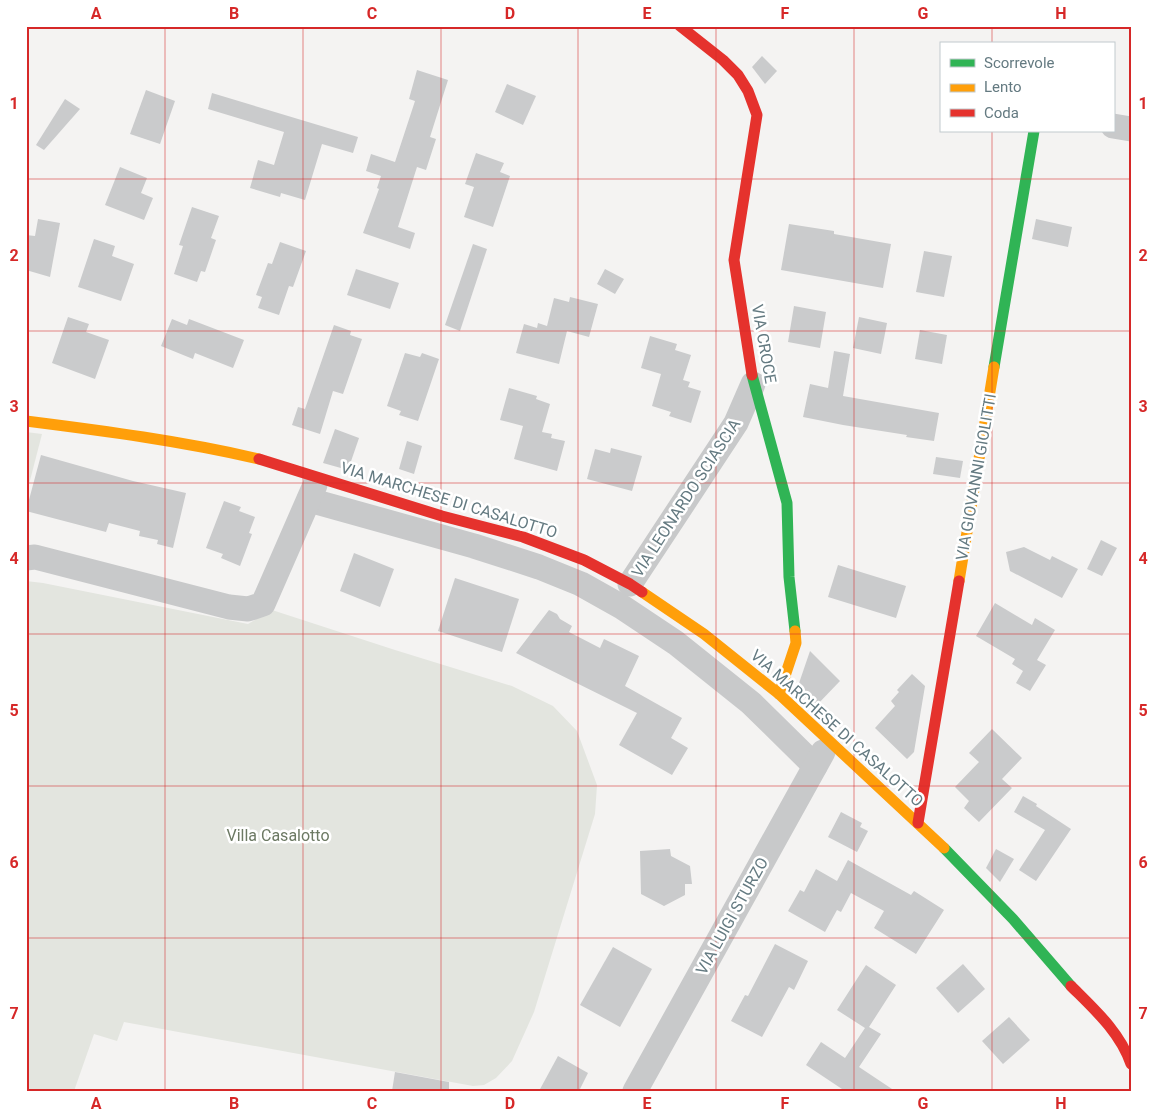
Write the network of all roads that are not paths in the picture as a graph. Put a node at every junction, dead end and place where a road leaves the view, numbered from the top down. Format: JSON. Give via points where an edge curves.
{"nodes":[{"id":1,"x":680,"y":26,"type":"edge"},
{"id":2,"x":1114,"y":126,"type":"edge"},
{"id":3,"x":1131,"y":130,"type":"edge"},
{"id":4,"x":1034,"y":132,"type":"edge"},
{"id":5,"x":753,"y":384,"type":"junction"},
{"id":6,"x":26,"y":421,"type":"edge"},
{"id":7,"x":314,"y":489,"type":"junction"},
{"id":8,"x":26,"y":558,"type":"edge"},
{"id":9,"x":630,"y":584,"type":"junction"},
{"id":10,"x":779,"y":694,"type":"junction"},
{"id":11,"x":829,"y":741,"type":"junction"},
{"id":12,"x":815,"y":766,"type":"junction"},
{"id":13,"x":918,"y":823,"type":"junction"},
{"id":14,"x":1108,"y":1023,"type":"junction"},
{"id":15,"x":1131,"y":1035,"type":"edge"},
{"id":16,"x":1131,"y":1064,"type":"edge"},
{"id":17,"x":635,"y":1091,"type":"edge"}],
"edges":[{"from":1,"to":5,"type":"street","name":"VIA CROCE","via":[[744,82],[757,115],[734,260]]},
{"from":2,"to":3,"type":"street"},
{"from":4,"to":13,"type":"street","name":"VIA GIOVANNI GIOLITTI"},
{"from":5,"to":9,"type":"street","name":"VIA LEONARDO SCIASCIA","via":[[736,423]]},
{"from":5,"to":10,"type":"street","name":"VIA CROCE","via":[[787,503],[789,577],[796,643]]},
{"from":6,"to":7,"type":"street","name":"VIA MARCHESE DI CASALOTTO","via":[[209,446],[263,460]]},
{"from":7,"to":8,"type":"street","via":[[263,604],[248,609],[229,608],[34,557]]},
{"from":7,"to":9,"type":"street","name":"VIA MARCHESE DI CASALOTTO","via":[[523,537],[584,560]]},
{"from":7,"to":12,"type":"street","via":[[581,584],[676,643],[751,703]]},
{"from":9,"to":10,"type":"street","name":"VIA MARCHESE DI CASALOTTO","via":[[704,634]]},
{"from":10,"to":11,"type":"street","name":"VIA MARCHESE DI CASALOTTO"},
{"from":11,"to":12,"type":"street","name":"VIA LUIGI STURZO"},
{"from":11,"to":13,"type":"street","name":"VIA MARCHESE DI CASALOTTO"},
{"from":12,"to":17,"type":"street","name":"VIA LUIGI STURZO"},
{"from":13,"to":14,"type":"street","name":"VIA MARCHESE DI CASALOTTO","via":[[1013,919],[1068,983]]},
{"from":14,"to":15,"type":"street"},
{"from":14,"to":16,"type":"street"}]}
